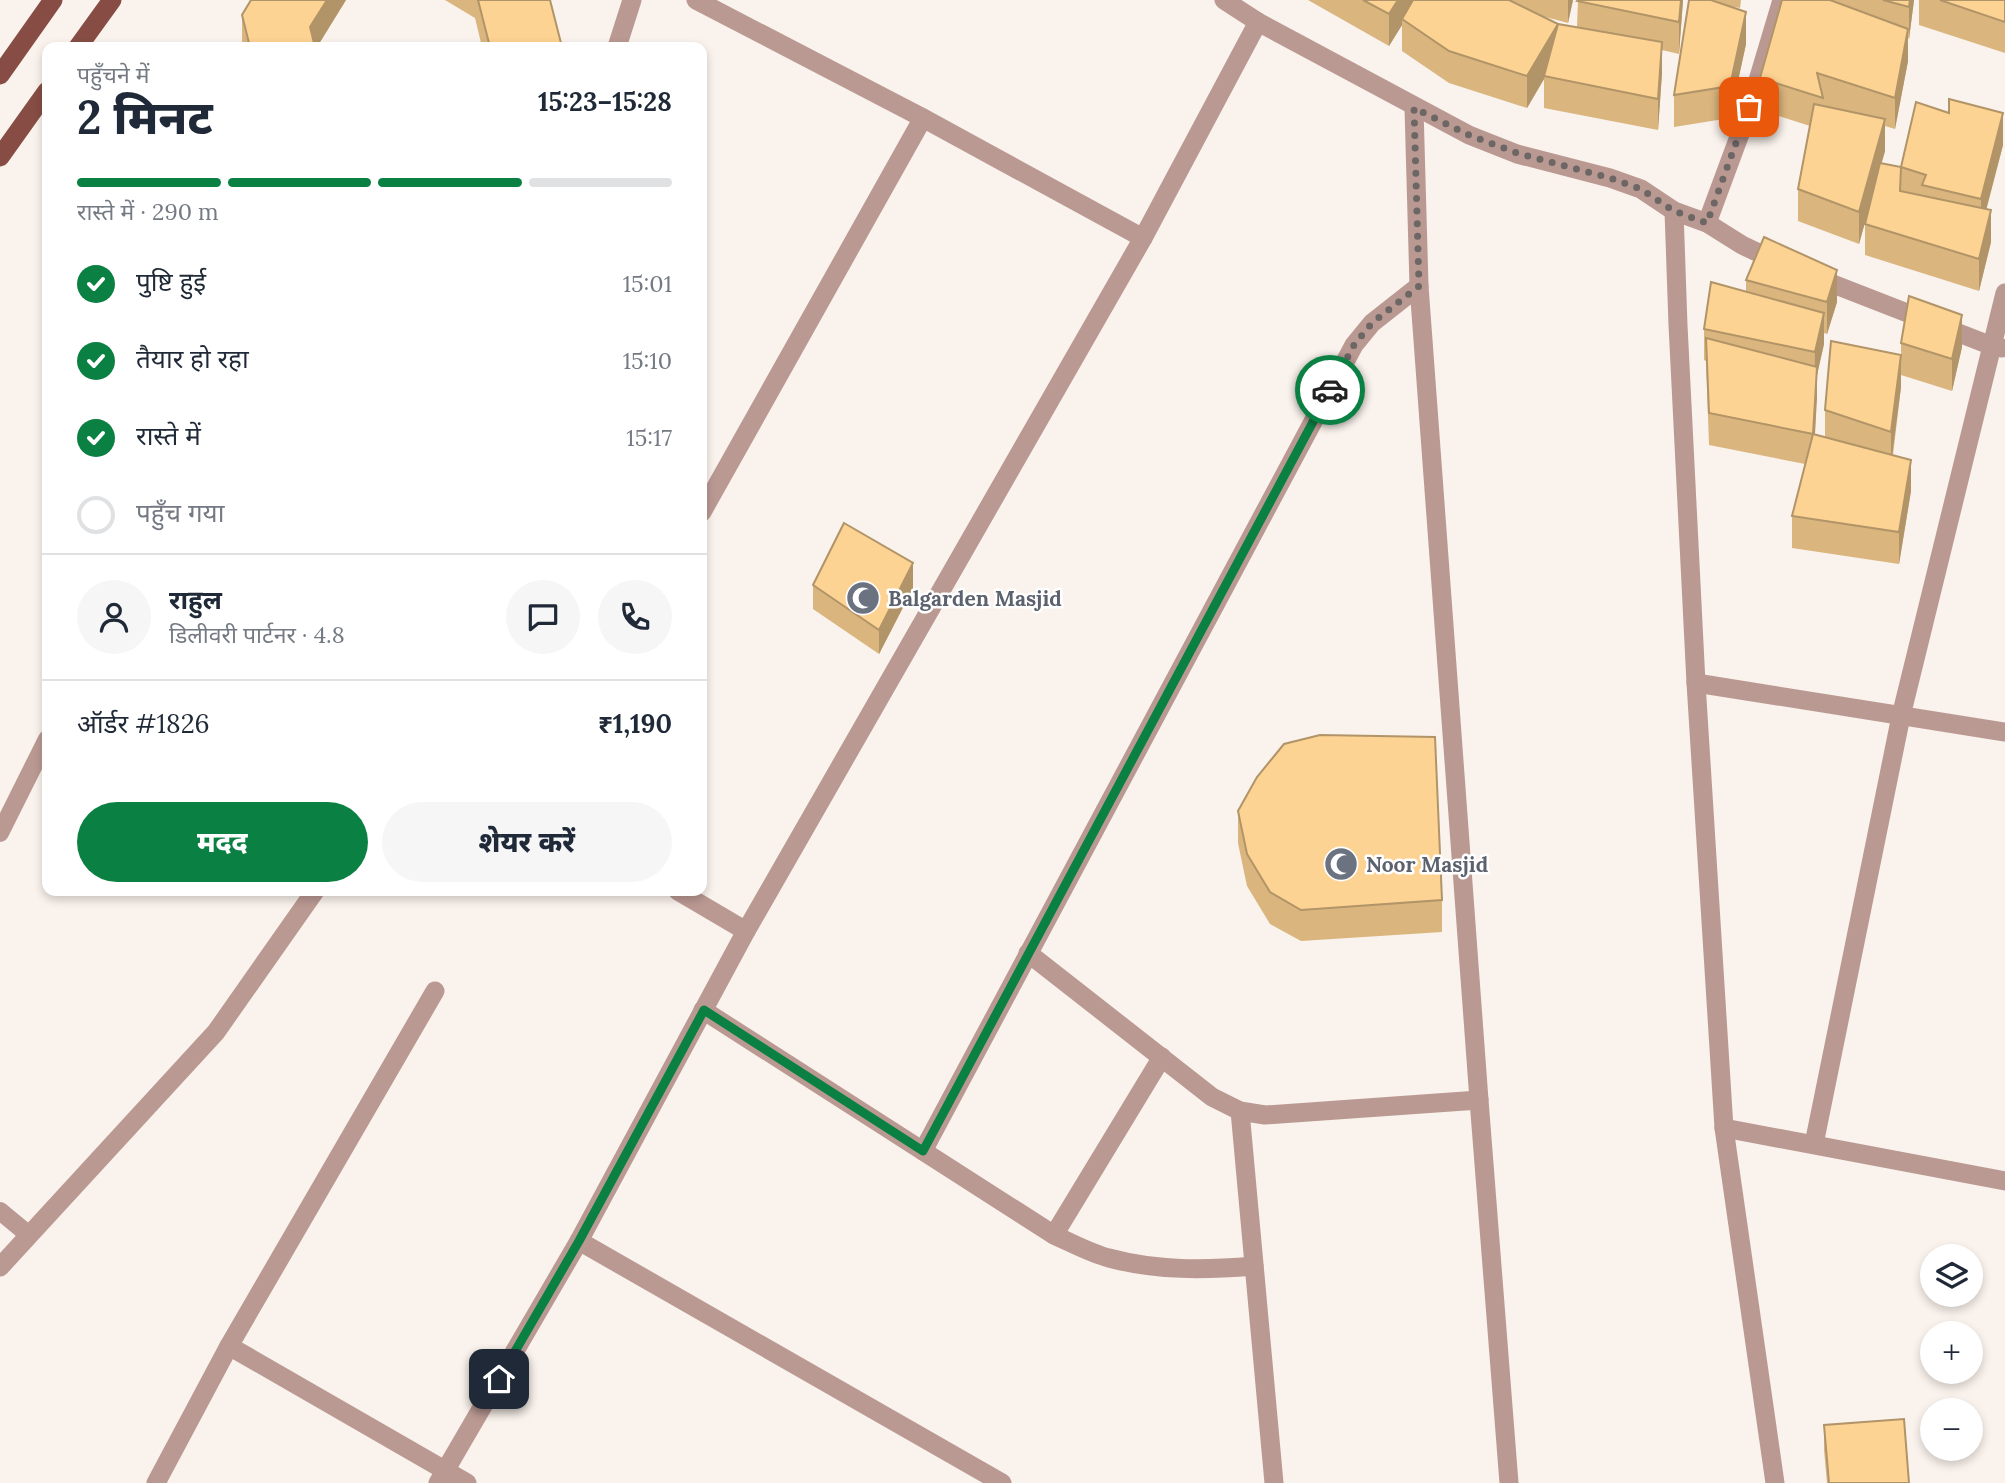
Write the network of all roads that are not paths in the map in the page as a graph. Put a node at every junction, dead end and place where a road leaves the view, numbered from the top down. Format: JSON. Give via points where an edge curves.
{"nodes":[{"id":1,"x":52,"y":0,"type":"edge"},
{"id":2,"x":111,"y":0,"type":"edge"},
{"id":3,"x":632,"y":0,"type":"edge"},
{"id":4,"x":696,"y":0,"type":"edge"},
{"id":5,"x":1224,"y":0,"type":"edge"},
{"id":6,"x":1782,"y":0,"type":"edge"},
{"id":7,"x":1258,"y":22,"type":"junction"},
{"id":8,"x":82,"y":42,"type":"edge"},
{"id":9,"x":619,"y":42,"type":"edge"},
{"id":10,"x":0,"y":75,"type":"edge"},
{"id":11,"x":42,"y":98,"type":"edge"},
{"id":12,"x":1414,"y":108,"type":"junction"},
{"id":13,"x":923,"y":118,"type":"junction"},
{"id":14,"x":0,"y":157,"type":"edge"},
{"id":15,"x":1674,"y":211,"type":"junction"},
{"id":16,"x":1707,"y":223,"type":"junction"},
{"id":17,"x":1143,"y":238,"type":"junction"},
{"id":18,"x":1419,"y":286,"type":"junction"},
{"id":19,"x":2005,"y":293,"type":"edge"},
{"id":20,"x":1999,"y":347,"type":"edge"},
{"id":21,"x":707,"y":503,"type":"edge"},
{"id":22,"x":1696,"y":683,"type":"junction"},
{"id":23,"x":1901,"y":716,"type":"junction"},
{"id":24,"x":2005,"y":732,"type":"edge"},
{"id":25,"x":42,"y":749,"type":"edge"},
{"id":26,"x":0,"y":833,"type":"edge"},
{"id":27,"x":312,"y":896,"type":"edge"},
{"id":28,"x":686,"y":896,"type":"edge"},
{"id":29,"x":746,"y":932,"type":"junction"},
{"id":30,"x":1028,"y":953,"type":"junction"},
{"id":31,"x":435,"y":991,"type":"dead end"},
{"id":32,"x":704,"y":1010,"type":"junction"},
{"id":33,"x":1161,"y":1057,"type":"junction"},
{"id":34,"x":1479,"y":1100,"type":"junction"},
{"id":35,"x":1240,"y":1111,"type":"junction"},
{"id":36,"x":1724,"y":1128,"type":"junction"},
{"id":37,"x":1814,"y":1144,"type":"junction"},
{"id":38,"x":923,"y":1151,"type":"junction"},
{"id":39,"x":2005,"y":1181,"type":"edge"},
{"id":40,"x":0,"y":1211,"type":"edge"},
{"id":41,"x":29,"y":1235,"type":"junction"},
{"id":42,"x":1054,"y":1235,"type":"junction"},
{"id":43,"x":579,"y":1241,"type":"junction"},
{"id":44,"x":1254,"y":1266,"type":"junction"},
{"id":45,"x":0,"y":1267,"type":"edge"},
{"id":46,"x":229,"y":1346,"type":"junction"},
{"id":47,"x":442,"y":1477,"type":"edge"},
{"id":48,"x":156,"y":1483,"type":"edge"},
{"id":49,"x":467,"y":1483,"type":"edge"},
{"id":50,"x":1002,"y":1483,"type":"edge"},
{"id":51,"x":1274,"y":1483,"type":"edge"},
{"id":52,"x":1509,"y":1483,"type":"edge"},
{"id":53,"x":1774,"y":1483,"type":"edge"}],
"edges":[{"from":1,"to":10,"type":"main road"},
{"from":2,"to":8,"type":"main road"},
{"from":3,"to":9,"type":"street"},
{"from":4,"to":13,"type":"street"},
{"from":5,"to":7,"type":"street"},
{"from":6,"to":16,"type":"street"},
{"from":7,"to":12,"type":"street"},
{"from":7,"to":17,"type":"street"},
{"from":11,"to":14,"type":"main road"},
{"from":12,"to":15,"type":"street","via":[[1517,153],[1641,189]]},
{"from":12,"to":18,"type":"street"},
{"from":13,"to":17,"type":"street"},
{"from":13,"to":21,"type":"street"},
{"from":15,"to":16,"type":"street"},
{"from":15,"to":22,"type":"street"},
{"from":16,"to":20,"type":"street","via":[[1781,264]]},
{"from":17,"to":29,"type":"street"},
{"from":18,"to":30,"type":"street","via":[[1372,323],[1354,345]]},
{"from":18,"to":34,"type":"street"},
{"from":19,"to":20,"type":"street"},
{"from":20,"to":23,"type":"street"},
{"from":22,"to":23,"type":"street"},
{"from":22,"to":36,"type":"street"},
{"from":23,"to":24,"type":"street"},
{"from":23,"to":37,"type":"street"},
{"from":25,"to":26,"type":"lane"},
{"from":27,"to":41,"type":"street","via":[[216,1032]]},
{"from":28,"to":29,"type":"street"},
{"from":29,"to":32,"type":"street"},
{"from":30,"to":33,"type":"street"},
{"from":30,"to":38,"type":"street"},
{"from":31,"to":46,"type":"street"},
{"from":32,"to":38,"type":"street"},
{"from":32,"to":43,"type":"street"},
{"from":33,"to":35,"type":"street","via":[[1212,1097]]},
{"from":33,"to":42,"type":"street"},
{"from":34,"to":35,"type":"street","via":[[1265,1115]]},
{"from":34,"to":52,"type":"street"},
{"from":35,"to":44,"type":"street"},
{"from":36,"to":37,"type":"street"},
{"from":36,"to":53,"type":"street"},
{"from":37,"to":39,"type":"street"},
{"from":38,"to":42,"type":"street"},
{"from":40,"to":41,"type":"lane"},
{"from":41,"to":45,"type":"street"},
{"from":42,"to":44,"type":"street","via":[[1107,1258],[1156,1268]]},
{"from":43,"to":47,"type":"street"},
{"from":43,"to":50,"type":"street"},
{"from":44,"to":51,"type":"street"},
{"from":46,"to":47,"type":"street"},
{"from":46,"to":48,"type":"street"},
{"from":47,"to":49,"type":"street"}]}
